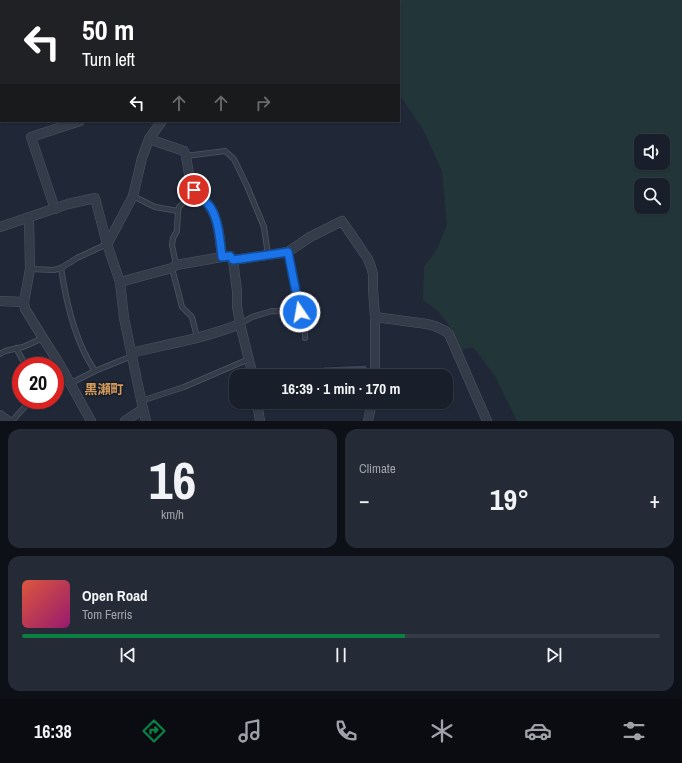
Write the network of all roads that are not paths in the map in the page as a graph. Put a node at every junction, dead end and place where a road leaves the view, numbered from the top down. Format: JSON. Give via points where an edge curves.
{"nodes":[{"id":1,"x":77,"y":122,"type":"edge"},
{"id":2,"x":161,"y":122,"type":"edge"},
{"id":3,"x":149,"y":139,"type":"junction"},
{"id":4,"x":186,"y":156,"type":"junction"},
{"id":5,"x":199,"y":195,"type":"junction"},
{"id":6,"x":133,"y":196,"type":"junction"},
{"id":7,"x":55,"y":209,"type":"junction"},
{"id":8,"x":178,"y":211,"type":"junction"},
{"id":9,"x":29,"y":217,"type":"junction"},
{"id":10,"x":0,"y":226,"type":"edge"},
{"id":11,"x":107,"y":244,"type":"junction"},
{"id":12,"x":288,"y":252,"type":"junction"},
{"id":13,"x":268,"y":255,"type":"junction"},
{"id":14,"x":222,"y":257,"type":"junction"},
{"id":15,"x":233,"y":260,"type":"junction"},
{"id":16,"x":174,"y":266,"type":"junction"},
{"id":17,"x":61,"y":268,"type":"junction"},
{"id":18,"x":30,"y":269,"type":"junction"},
{"id":19,"x":120,"y":282,"type":"junction"},
{"id":20,"x":0,"y":301,"type":"edge"},
{"id":21,"x":24,"y":302,"type":"junction"},
{"id":22,"x":300,"y":312,"type":"junction"},
{"id":23,"x":375,"y":317,"type":"junction"},
{"id":24,"x":240,"y":324,"type":"junction"},
{"id":25,"x":197,"y":337,"type":"junction"},
{"id":26,"x":43,"y":338,"type":"junction"},
{"id":27,"x":305,"y":338,"type":"dead end"},
{"id":28,"x":16,"y":348,"type":"junction"},
{"id":29,"x":0,"y":354,"type":"edge"},
{"id":30,"x":132,"y":354,"type":"junction"},
{"id":31,"x":21,"y":357,"type":"edge"},
{"id":32,"x":249,"y":359,"type":"junction"},
{"id":33,"x":251,"y":369,"type":"edge"},
{"id":34,"x":375,"y":369,"type":"edge"},
{"id":35,"x":95,"y":371,"type":"junction"},
{"id":36,"x":70,"y":380,"type":"junction"},
{"id":37,"x":64,"y":382,"type":"edge"},
{"id":38,"x":142,"y":405,"type":"junction"},
{"id":39,"x":23,"y":409,"type":"edge"},
{"id":40,"x":258,"y":409,"type":"edge"},
{"id":41,"x":371,"y":409,"type":"edge"},
{"id":42,"x":0,"y":415,"type":"edge"},
{"id":43,"x":8,"y":421,"type":"edge"},
{"id":44,"x":12,"y":421,"type":"edge"},
{"id":45,"x":91,"y":421,"type":"edge"},
{"id":46,"x":124,"y":421,"type":"edge"},
{"id":47,"x":146,"y":421,"type":"edge"},
{"id":48,"x":260,"y":421,"type":"edge"},
{"id":49,"x":368,"y":421,"type":"edge"},
{"id":50,"x":487,"y":421,"type":"edge"}],
"edges":[{"from":1,"to":7,"type":"street","via":[[31,137]]},
{"from":2,"to":3,"type":"street"},
{"from":3,"to":4,"type":"street","via":[[184,151]]},
{"from":3,"to":6,"type":"street"},
{"from":4,"to":5,"type":"street","via":[[192,186]]},
{"from":4,"to":13,"type":"lane","via":[[225,151],[234,159],[264,227]]},
{"from":5,"to":8,"type":"lane","via":[[186,200]]},
{"from":5,"to":14,"type":"street","via":[[214,214]]},
{"from":6,"to":8,"type":"lane","via":[[155,207]]},
{"from":6,"to":11,"type":"street"},
{"from":7,"to":9,"type":"street"},
{"from":7,"to":11,"type":"street","via":[[95,198]]},
{"from":8,"to":16,"type":"lane","via":[[177,231],[172,245]]},
{"from":9,"to":10,"type":"street"},
{"from":9,"to":18,"type":"street"},
{"from":11,"to":17,"type":"lane"},
{"from":11,"to":19,"type":"street"},
{"from":12,"to":13,"type":"street"},
{"from":12,"to":22,"type":"lane"},
{"from":12,"to":23,"type":"street","via":[[310,237],[342,221],[371,267]]},
{"from":13,"to":15,"type":"street"},
{"from":14,"to":15,"type":"street","via":[[230,256]]},
{"from":14,"to":16,"type":"street"},
{"from":15,"to":24,"type":"street"},
{"from":16,"to":19,"type":"street"},
{"from":16,"to":25,"type":"lane","via":[[182,307],[192,317]]},
{"from":17,"to":18,"type":"lane"},
{"from":17,"to":35,"type":"lane","via":[[75,329]]},
{"from":18,"to":21,"type":"street"},
{"from":19,"to":30,"type":"street"},
{"from":20,"to":21,"type":"street"},
{"from":21,"to":26,"type":"street"},
{"from":22,"to":24,"type":"lane","via":[[272,311]]},
{"from":22,"to":27,"type":"lane","via":[[306,327]]},
{"from":23,"to":34,"type":"street"},
{"from":23,"to":50,"type":"street","via":[[427,324],[444,329],[449,334]]},
{"from":24,"to":25,"type":"street"},
{"from":24,"to":32,"type":"street"},
{"from":25,"to":30,"type":"street"},
{"from":26,"to":28,"type":"lane"},
{"from":26,"to":36,"type":"street"},
{"from":28,"to":29,"type":"lane"},
{"from":28,"to":31,"type":"lane"},
{"from":30,"to":35,"type":"lane"},
{"from":30,"to":38,"type":"street"},
{"from":32,"to":33,"type":"street"},
{"from":32,"to":38,"type":"lane"},
{"from":35,"to":36,"type":"lane"},
{"from":36,"to":37,"type":"lane"},
{"from":36,"to":45,"type":"street"},
{"from":38,"to":46,"type":"street"},
{"from":38,"to":47,"type":"street"},
{"from":39,"to":44,"type":"lane"},
{"from":40,"to":48,"type":"street"},
{"from":41,"to":49,"type":"street"},
{"from":42,"to":43,"type":"street"}]}
